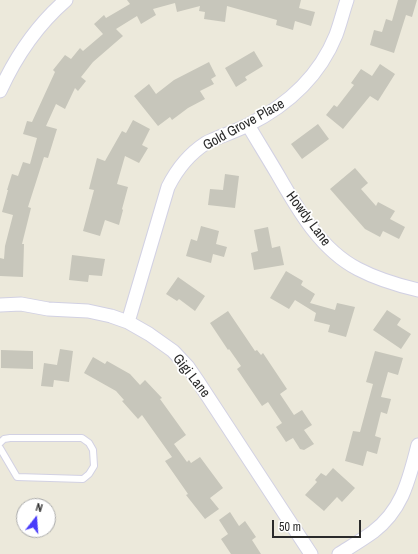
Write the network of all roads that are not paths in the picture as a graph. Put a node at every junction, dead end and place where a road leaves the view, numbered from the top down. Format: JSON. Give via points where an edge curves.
{"nodes":[{"id":1,"x":66,"y":0,"type":"edge"},
{"id":2,"x":347,"y":0,"type":"edge"},
{"id":3,"x":0,"y":90,"type":"edge"},
{"id":4,"x":248,"y":125,"type":"junction"},
{"id":5,"x":418,"y":290,"type":"edge"},
{"id":6,"x":0,"y":304,"type":"edge"},
{"id":7,"x":128,"y":322,"type":"junction"},
{"id":8,"x":0,"y":443,"type":"edge"},
{"id":9,"x":418,"y":445,"type":"edge"},
{"id":10,"x":0,"y":448,"type":"edge"},
{"id":11,"x":311,"y":554,"type":"edge"},
{"id":12,"x":339,"y":554,"type":"edge"}],
"edges":[{"from":1,"to":3,"type":"street","via":[[35,31]]},
{"from":2,"to":4,"type":"street","name":"Gold Grove Place","via":[[340,25],[328,52],[310,78],[282,105]]},
{"from":4,"to":5,"type":"street","name":"Howdy Lane","via":[[300,211],[329,248],[352,266],[376,278]]},
{"from":4,"to":7,"type":"street","name":"Gold Grove Place","via":[[206,143],[180,166],[173,177]]},
{"from":6,"to":7,"type":"street","name":"Gigi Lane","via":[[88,311]]},
{"from":7,"to":11,"type":"street","name":"Gigi Lane","via":[[173,352],[188,368]]},
{"from":8,"to":10,"type":"lane","via":[[10,438],[82,438],[93,450],[94,466],[83,479],[16,477]]},
{"from":9,"to":12,"type":"street","via":[[407,485],[395,509],[373,531]]}]}
